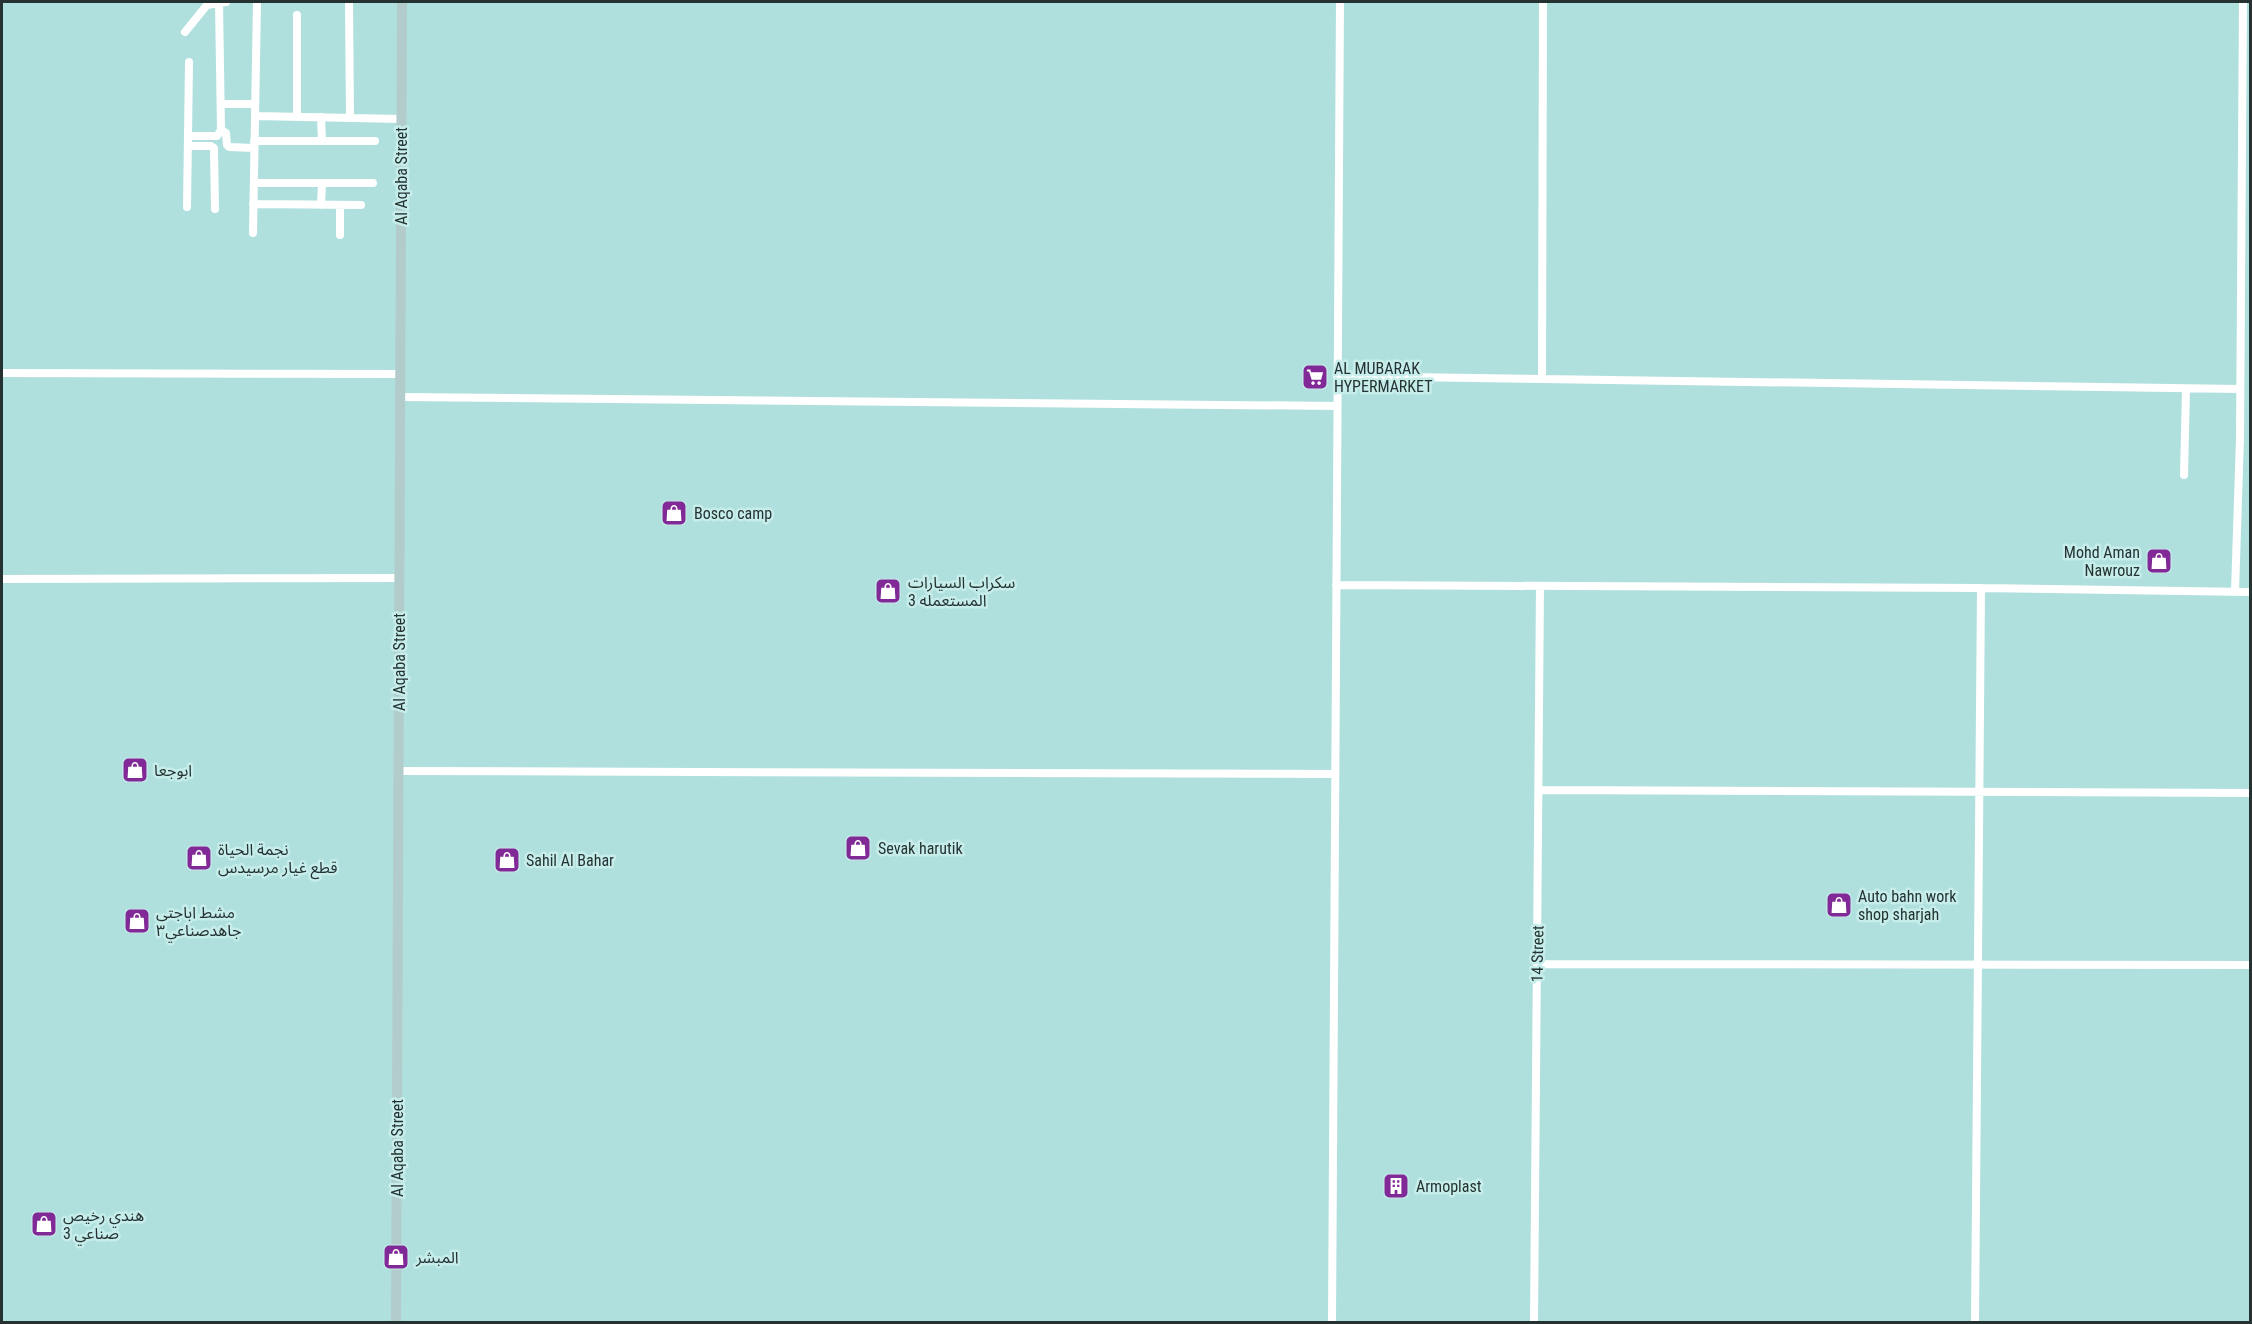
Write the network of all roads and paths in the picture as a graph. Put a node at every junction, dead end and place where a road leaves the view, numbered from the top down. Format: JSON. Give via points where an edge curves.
{"nodes":[{"id":1,"x":223,"y":2,"type":"edge"},
{"id":2,"x":257,"y":2,"type":"edge"},
{"id":3,"x":349,"y":2,"type":"edge"},
{"id":4,"x":402,"y":2,"type":"edge"},
{"id":5,"x":1340,"y":2,"type":"edge"},
{"id":6,"x":1544,"y":2,"type":"edge"},
{"id":7,"x":2243,"y":2,"type":"edge"},
{"id":8,"x":297,"y":15,"type":"dead end"},
{"id":9,"x":185,"y":32,"type":"dead end"},
{"id":10,"x":189,"y":62,"type":"dead end"},
{"id":11,"x":221,"y":104,"type":"junction"},
{"id":12,"x":255,"y":104,"type":"junction"},
{"id":13,"x":255,"y":116,"type":"junction"},
{"id":14,"x":297,"y":116,"type":"junction"},
{"id":15,"x":321,"y":117,"type":"junction"},
{"id":16,"x":350,"y":118,"type":"junction"},
{"id":17,"x":401,"y":119,"type":"junction"},
{"id":18,"x":221,"y":130,"type":"junction"},
{"id":19,"x":188,"y":136,"type":"junction"},
{"id":20,"x":322,"y":141,"type":"junction"},
{"id":21,"x":375,"y":141,"type":"dead end"},
{"id":22,"x":254,"y":144,"type":"junction"},
{"id":23,"x":188,"y":146,"type":"junction"},
{"id":24,"x":254,"y":183,"type":"junction"},
{"id":25,"x":321,"y":183,"type":"junction"},
{"id":26,"x":373,"y":183,"type":"dead end"},
{"id":27,"x":253,"y":204,"type":"junction"},
{"id":28,"x":321,"y":205,"type":"junction"},
{"id":29,"x":340,"y":205,"type":"junction"},
{"id":30,"x":361,"y":205,"type":"dead end"},
{"id":31,"x":187,"y":207,"type":"dead end"},
{"id":32,"x":215,"y":209,"type":"dead end"},
{"id":33,"x":253,"y":233,"type":"dead end"},
{"id":34,"x":340,"y":235,"type":"dead end"},
{"id":35,"x":2,"y":373,"type":"edge"},
{"id":36,"x":400,"y":374,"type":"junction"},
{"id":37,"x":1337,"y":376,"type":"junction"},
{"id":38,"x":1542,"y":379,"type":"junction"},
{"id":39,"x":2186,"y":389,"type":"junction"},
{"id":40,"x":2240,"y":389,"type":"junction"},
{"id":41,"x":400,"y":397,"type":"junction"},
{"id":42,"x":1337,"y":406,"type":"junction"},
{"id":43,"x":2184,"y":475,"type":"dead end"},
{"id":44,"x":399,"y":578,"type":"junction"},
{"id":45,"x":2,"y":579,"type":"edge"},
{"id":46,"x":1336,"y":585,"type":"junction"},
{"id":47,"x":1540,"y":586,"type":"junction"},
{"id":48,"x":1981,"y":588,"type":"junction"},
{"id":49,"x":2235,"y":592,"type":"junction"},
{"id":50,"x":2250,"y":592,"type":"edge"},
{"id":51,"x":398,"y":771,"type":"junction"},
{"id":52,"x":1335,"y":774,"type":"junction"},
{"id":53,"x":1539,"y":790,"type":"junction"},
{"id":54,"x":1980,"y":792,"type":"junction"},
{"id":55,"x":2250,"y":793,"type":"edge"},
{"id":56,"x":1537,"y":964,"type":"junction"},
{"id":57,"x":1978,"y":964,"type":"junction"},
{"id":58,"x":2250,"y":965,"type":"edge"},
{"id":59,"x":396,"y":1323,"type":"edge"},
{"id":60,"x":1332,"y":1323,"type":"edge"},
{"id":61,"x":1534,"y":1323,"type":"edge"},
{"id":62,"x":1975,"y":1323,"type":"edge"}],
"edges":[{"from":1,"to":9,"type":"street","via":[[207,5]]},
{"from":1,"to":11,"type":"street"},
{"from":2,"to":12,"type":"street"},
{"from":3,"to":16,"type":"street"},
{"from":4,"to":17,"type":"street","name":"Al Aqaba Street"},
{"from":5,"to":37,"type":"street"},
{"from":6,"to":38,"type":"street"},
{"from":7,"to":40,"type":"street"},
{"from":8,"to":14,"type":"street"},
{"from":10,"to":19,"type":"street"},
{"from":11,"to":12,"type":"street"},
{"from":11,"to":18,"type":"street"},
{"from":12,"to":13,"type":"street"},
{"from":13,"to":14,"type":"street"},
{"from":13,"to":22,"type":"street"},
{"from":14,"to":15,"type":"street"},
{"from":15,"to":16,"type":"street"},
{"from":15,"to":20,"type":"street"},
{"from":16,"to":17,"type":"street"},
{"from":17,"to":36,"type":"street","name":"Al Aqaba Street"},
{"from":18,"to":19,"type":"street","via":[[217,136]]},
{"from":18,"to":22,"type":"street","via":[[226,133],[230,147]]},
{"from":19,"to":23,"type":"street"},
{"from":20,"to":21,"type":"street"},
{"from":20,"to":22,"type":"street"},
{"from":22,"to":24,"type":"street"},
{"from":23,"to":31,"type":"street"},
{"from":23,"to":32,"type":"street","via":[[214,148]]},
{"from":24,"to":25,"type":"street"},
{"from":24,"to":27,"type":"street"},
{"from":25,"to":26,"type":"street"},
{"from":25,"to":28,"type":"street"},
{"from":27,"to":28,"type":"street"},
{"from":27,"to":33,"type":"street"},
{"from":28,"to":29,"type":"street"},
{"from":29,"to":30,"type":"street"},
{"from":29,"to":34,"type":"street"},
{"from":35,"to":36,"type":"street"},
{"from":36,"to":41,"type":"street","name":"Al Aqaba Street"},
{"from":37,"to":38,"type":"street"},
{"from":37,"to":42,"type":"street"},
{"from":38,"to":39,"type":"street"},
{"from":39,"to":40,"type":"street"},
{"from":39,"to":43,"type":"street"},
{"from":40,"to":49,"type":"street"},
{"from":41,"to":42,"type":"street"},
{"from":41,"to":44,"type":"street","name":"Al Aqaba Street"},
{"from":42,"to":46,"type":"street"},
{"from":44,"to":45,"type":"street"},
{"from":44,"to":51,"type":"street","name":"Al Aqaba Street"},
{"from":46,"to":47,"type":"street"},
{"from":46,"to":52,"type":"street"},
{"from":47,"to":48,"type":"street"},
{"from":47,"to":53,"type":"street","name":"14 Street"},
{"from":48,"to":49,"type":"street"},
{"from":48,"to":54,"type":"street"},
{"from":49,"to":50,"type":"street"},
{"from":51,"to":52,"type":"street"},
{"from":51,"to":59,"type":"street","name":"Al Aqaba Street"},
{"from":52,"to":60,"type":"street"},
{"from":53,"to":54,"type":"street"},
{"from":53,"to":56,"type":"street","name":"14 Street"},
{"from":54,"to":55,"type":"street"},
{"from":54,"to":57,"type":"street"},
{"from":56,"to":57,"type":"street"},
{"from":56,"to":61,"type":"street","name":"14 Street"},
{"from":57,"to":58,"type":"street"},
{"from":57,"to":62,"type":"street"}]}
